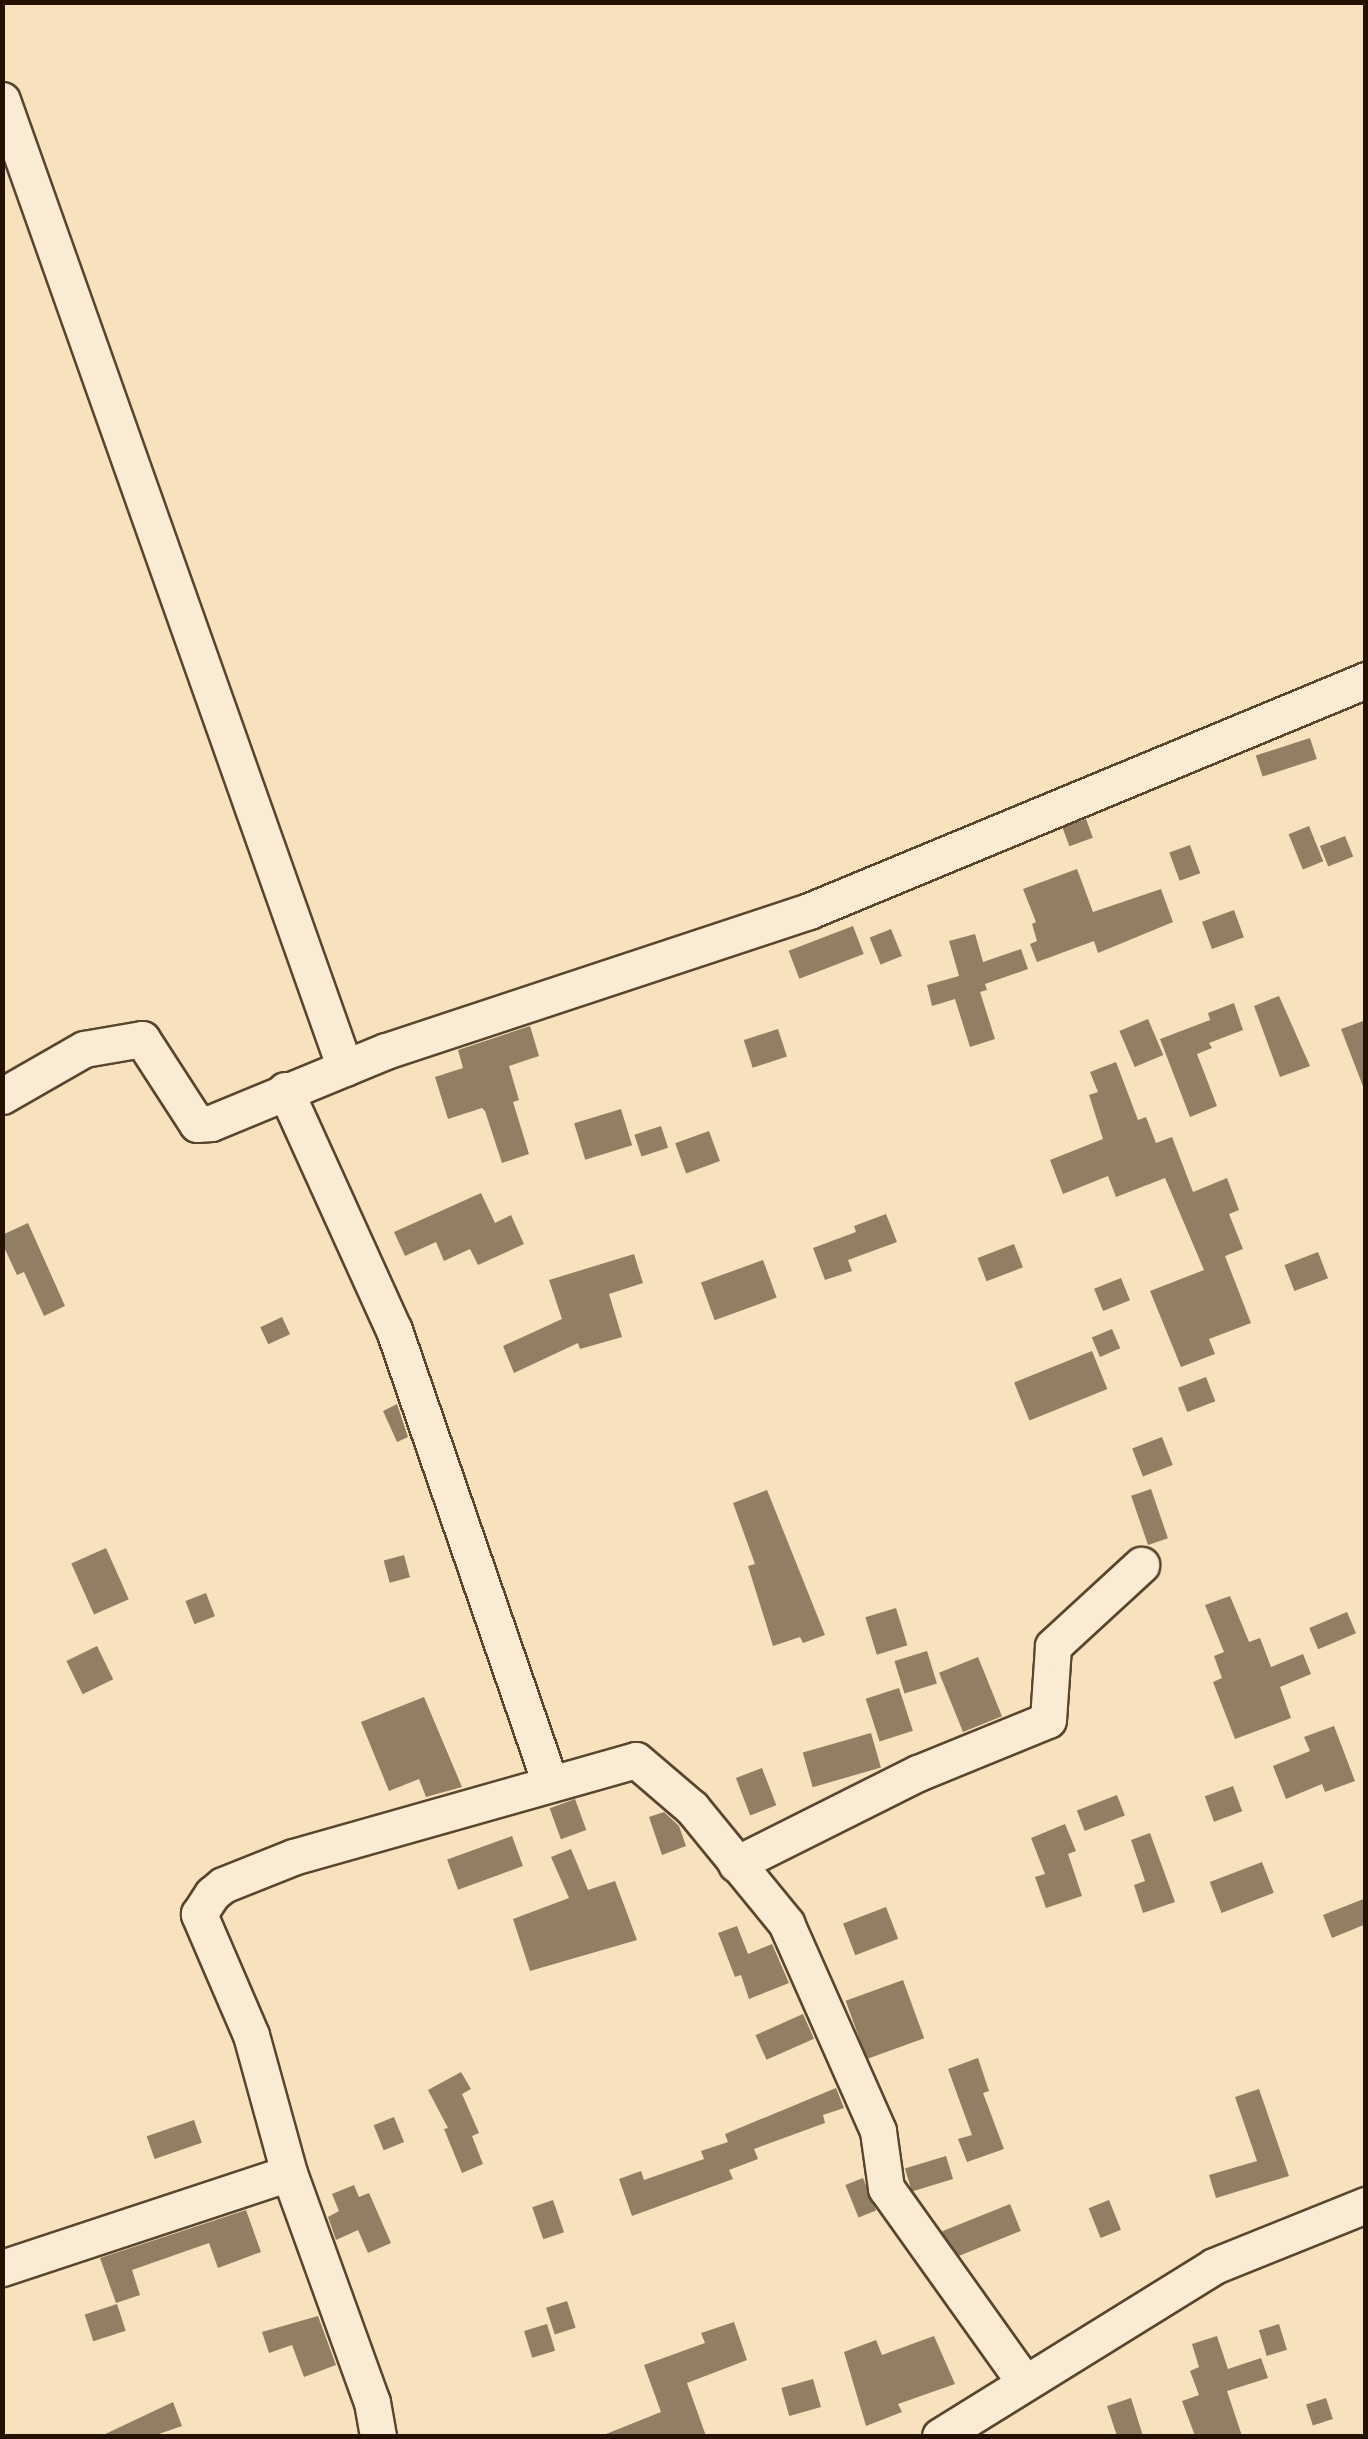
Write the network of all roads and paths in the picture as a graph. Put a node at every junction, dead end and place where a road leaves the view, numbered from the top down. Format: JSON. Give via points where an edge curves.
{"nodes":[{"id":1,"x":2,"y":100,"type":"edge"},
{"id":2,"x":1366,"y":680,"type":"edge"},
{"id":3,"x":344,"y":1068,"type":"junction"},
{"id":4,"x":286,"y":1090,"type":"junction"},
{"id":5,"x":2,"y":1096,"type":"edge"},
{"id":6,"x":1141,"y":1565,"type":"dead end"},
{"id":7,"x":550,"y":1784,"type":"junction"},
{"id":8,"x":736,"y":1864,"type":"junction"},
{"id":9,"x":290,"y":2173,"type":"junction"},
{"id":10,"x":1366,"y":2204,"type":"edge"},
{"id":11,"x":2,"y":2268,"type":"edge"},
{"id":12,"x":1025,"y":2383,"type":"junction"},
{"id":13,"x":378,"y":2436,"type":"edge"},
{"id":14,"x":940,"y":2436,"type":"edge"}],
"edges":[{"from":1,"to":3,"type":"street"},
{"from":2,"to":3,"type":"street","via":[[809,910]]},
{"from":3,"to":4,"type":"street"},
{"from":4,"to":5,"type":"street","via":[[197,1124],[142,1039],[84,1049]]},
{"from":4,"to":7,"type":"street","via":[[394,1330]]},
{"from":6,"to":8,"type":"street","via":[[1054,1646],[1048,1720],[918,1773]]},
{"from":7,"to":8,"type":"street","via":[[636,1760],[692,1808]]},
{"from":7,"to":9,"type":"street","via":[[293,1857],[212,1894],[199,1914],[251,2035]]},
{"from":8,"to":12,"type":"street","via":[[786,1924],[821,1997],[878,2132],[886,2188]]},
{"from":9,"to":11,"type":"street"},
{"from":9,"to":13,"type":"street","via":[[372,2402]]},
{"from":10,"to":12,"type":"street","via":[[1214,2266]]},
{"from":12,"to":14,"type":"street"}]}
